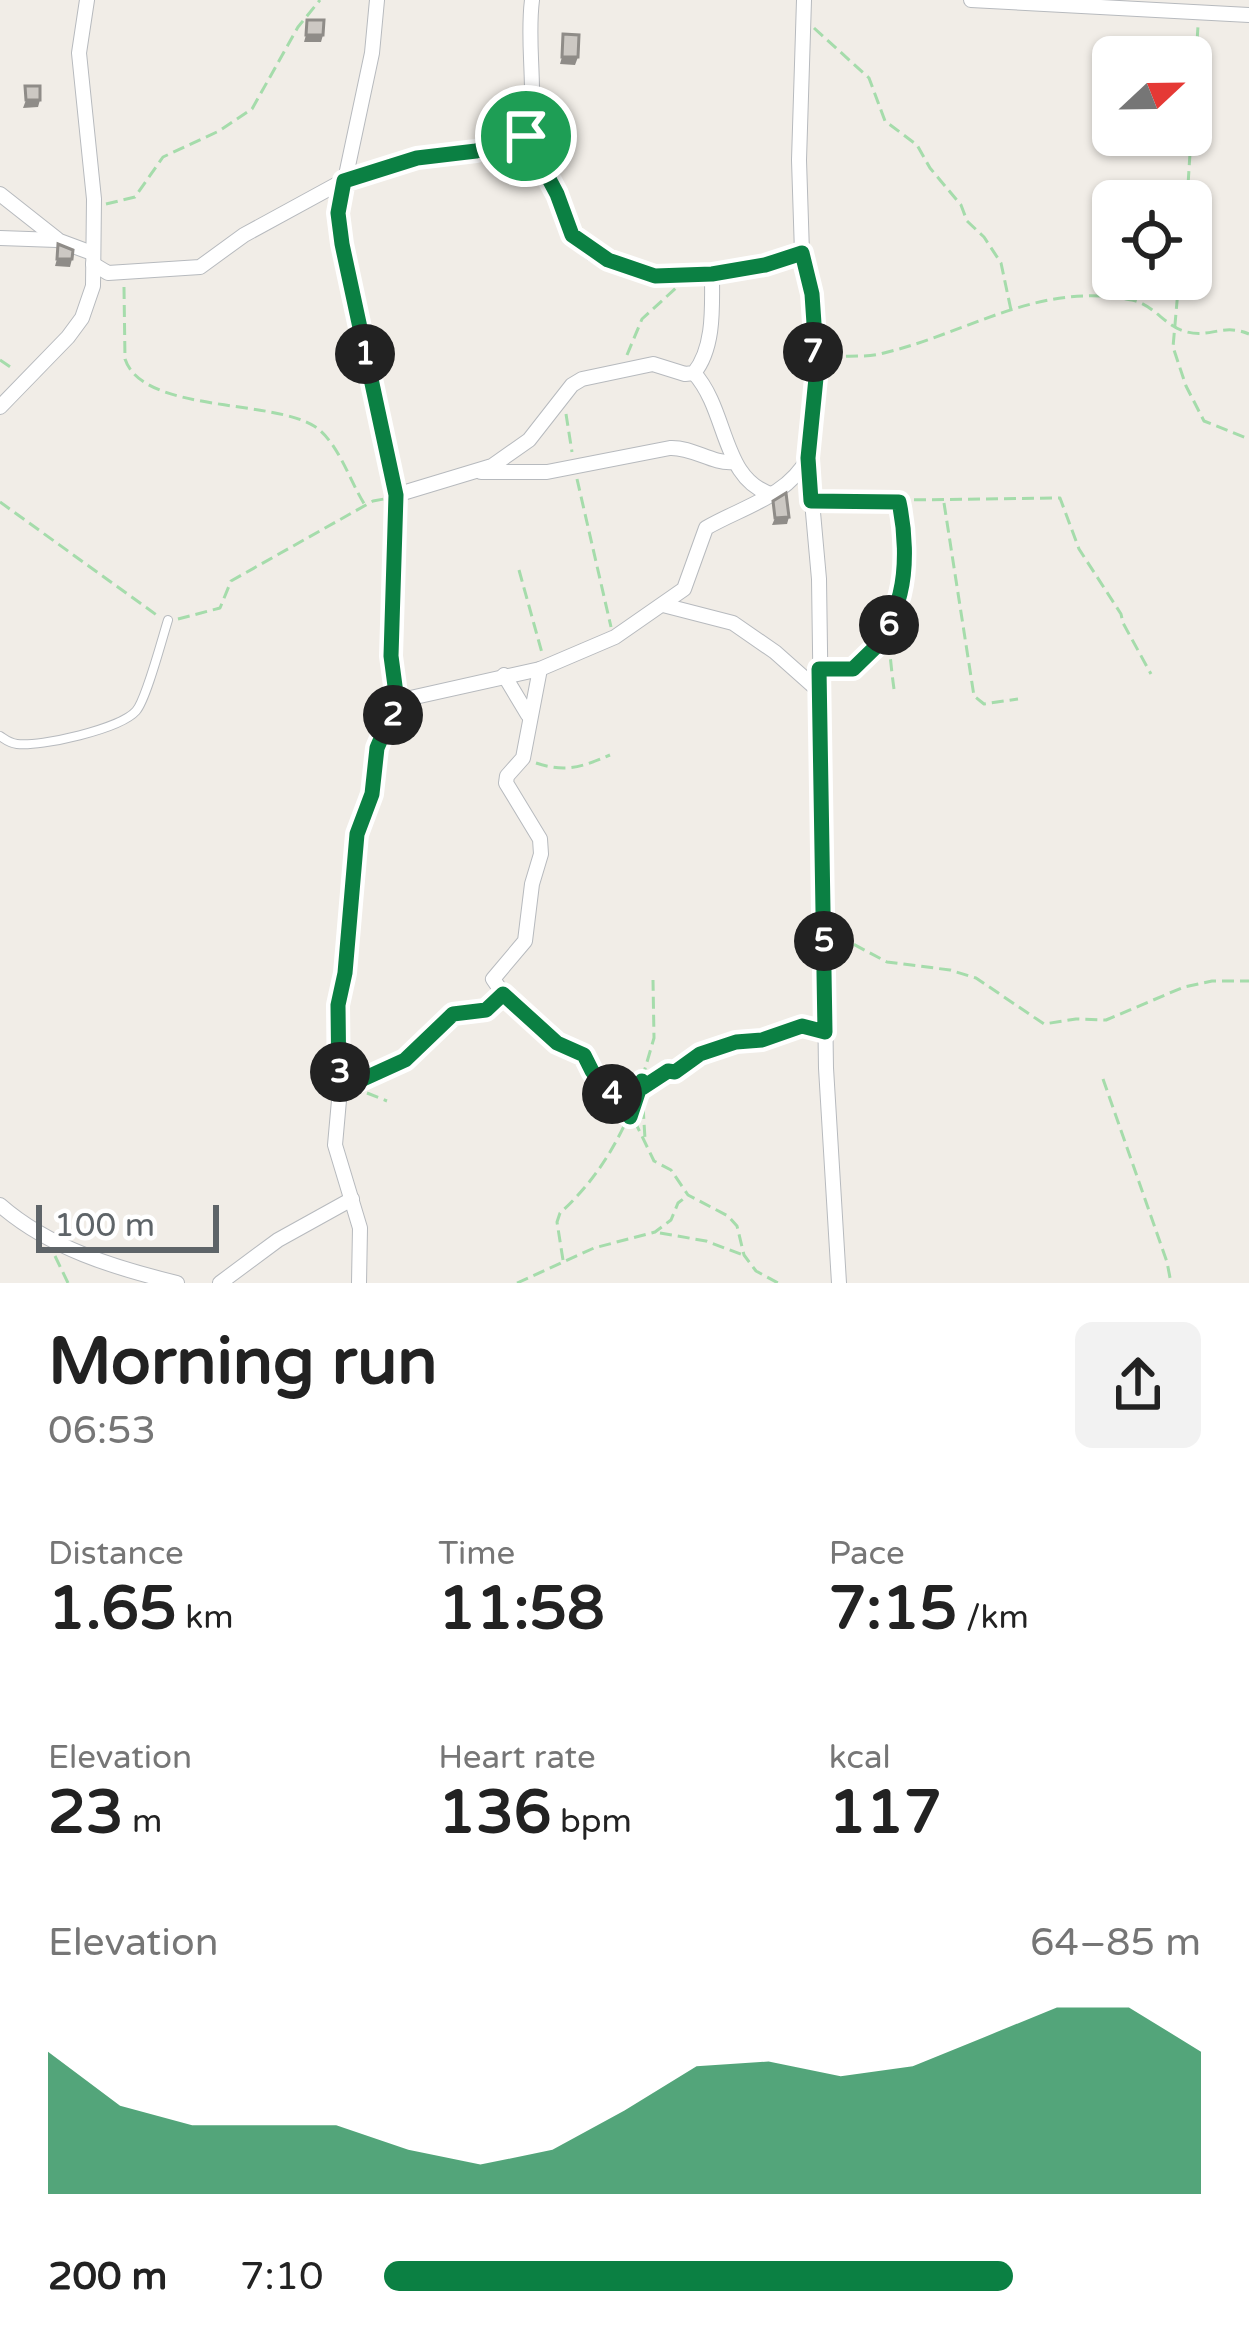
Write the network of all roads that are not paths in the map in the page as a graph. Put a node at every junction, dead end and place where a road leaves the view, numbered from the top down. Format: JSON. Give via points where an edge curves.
{"nodes":[{"id":1,"x":87,"y":0,"type":"edge"},
{"id":2,"x":377,"y":0,"type":"edge"},
{"id":3,"x":532,"y":0,"type":"edge"},
{"id":4,"x":804,"y":0,"type":"edge"},
{"id":5,"x":970,"y":0,"type":"edge"},
{"id":6,"x":1249,"y":15,"type":"edge"},
{"id":7,"x":344,"y":181,"type":"junction"},
{"id":8,"x":0,"y":194,"type":"edge"},
{"id":9,"x":0,"y":238,"type":"edge"},
{"id":10,"x":57,"y":240,"type":"junction"},
{"id":11,"x":802,"y":253,"type":"junction"},
{"id":12,"x":93,"y":258,"type":"junction"},
{"id":13,"x":712,"y":274,"type":"junction"},
{"id":14,"x":694,"y":373,"type":"junction"},
{"id":15,"x":0,"y":407,"type":"edge"},
{"id":16,"x":808,"y":458,"type":"junction"},
{"id":17,"x":734,"y":462,"type":"junction"},
{"id":18,"x":480,"y":472,"type":"junction"},
{"id":19,"x":774,"y":494,"type":"junction"},
{"id":20,"x":397,"y":500,"type":"junction"},
{"id":21,"x":663,"y":605,"type":"junction"},
{"id":22,"x":168,"y":620,"type":"road end"},
{"id":23,"x":543,"y":667,"type":"junction"},
{"id":24,"x":505,"y":675,"type":"junction"},
{"id":25,"x":820,"y":692,"type":"junction"},
{"id":26,"x":397,"y":701,"type":"junction"},
{"id":27,"x":528,"y":715,"type":"junction"},
{"id":28,"x":0,"y":736,"type":"edge"},
{"id":29,"x":503,"y":994,"type":"junction"},
{"id":30,"x":536,"y":1024,"type":"road end"},
{"id":31,"x":341,"y":1089,"type":"junction"},
{"id":32,"x":352,"y":1199,"type":"junction"},
{"id":33,"x":0,"y":1205,"type":"edge"},
{"id":34,"x":177,"y":1283,"type":"edge"},
{"id":35,"x":220,"y":1283,"type":"edge"},
{"id":36,"x":359,"y":1283,"type":"edge"},
{"id":37,"x":839,"y":1283,"type":"edge"}],
"edges":[{"from":1,"to":12,"type":"street","via":[[79,53]]},
{"from":2,"to":7,"type":"street"},
{"from":3,"to":13,"type":"street","via":[[526,136],[576,239],[642,274]]},
{"from":4,"to":11,"type":"street"},
{"from":5,"to":6,"type":"street"},
{"from":7,"to":12,"type":"street","via":[[200,267],[100,272]]},
{"from":7,"to":20,"type":"street","via":[[339,226]]},
{"from":8,"to":10,"type":"street"},
{"from":9,"to":10,"type":"street"},
{"from":10,"to":12,"type":"street"},
{"from":11,"to":13,"type":"street"},
{"from":11,"to":16,"type":"street","via":[[816,395]]},
{"from":12,"to":15,"type":"street","via":[[82,318]]},
{"from":13,"to":14,"type":"street","via":[[709,332]]},
{"from":14,"to":17,"type":"street","via":[[719,411]]},
{"from":14,"to":18,"type":"street","via":[[653,364],[582,379],[529,440]]},
{"from":16,"to":19,"type":"street"},
{"from":16,"to":25,"type":"street"},
{"from":17,"to":18,"type":"street","via":[[686,447],[523,474]]},
{"from":17,"to":19,"type":"street"},
{"from":18,"to":20,"type":"street"},
{"from":19,"to":21,"type":"street","via":[[706,529],[687,585]]},
{"from":20,"to":26,"type":"street"},
{"from":21,"to":23,"type":"street","via":[[615,637]]},
{"from":21,"to":25,"type":"street","via":[[733,623]]},
{"from":22,"to":28,"type":"lane","via":[[131,716],[48,742],[13,744]]},
{"from":23,"to":24,"type":"street"},
{"from":23,"to":27,"type":"street"},
{"from":24,"to":26,"type":"street"},
{"from":24,"to":27,"type":"street"},
{"from":25,"to":37,"type":"street"},
{"from":26,"to":31,"type":"street","via":[[357,834],[338,1005]]},
{"from":27,"to":29,"type":"street","via":[[524,758],[507,776],[507,789],[540,839],[541,854],[525,940],[493,979]]},
{"from":29,"to":30,"type":"street"},
{"from":29,"to":31,"type":"street","via":[[486,1010],[453,1014],[405,1060]]},
{"from":31,"to":32,"type":"street","via":[[335,1144]]},
{"from":32,"to":35,"type":"street"},
{"from":32,"to":36,"type":"street"},
{"from":33,"to":34,"type":"street","via":[[40,1235]]}]}
